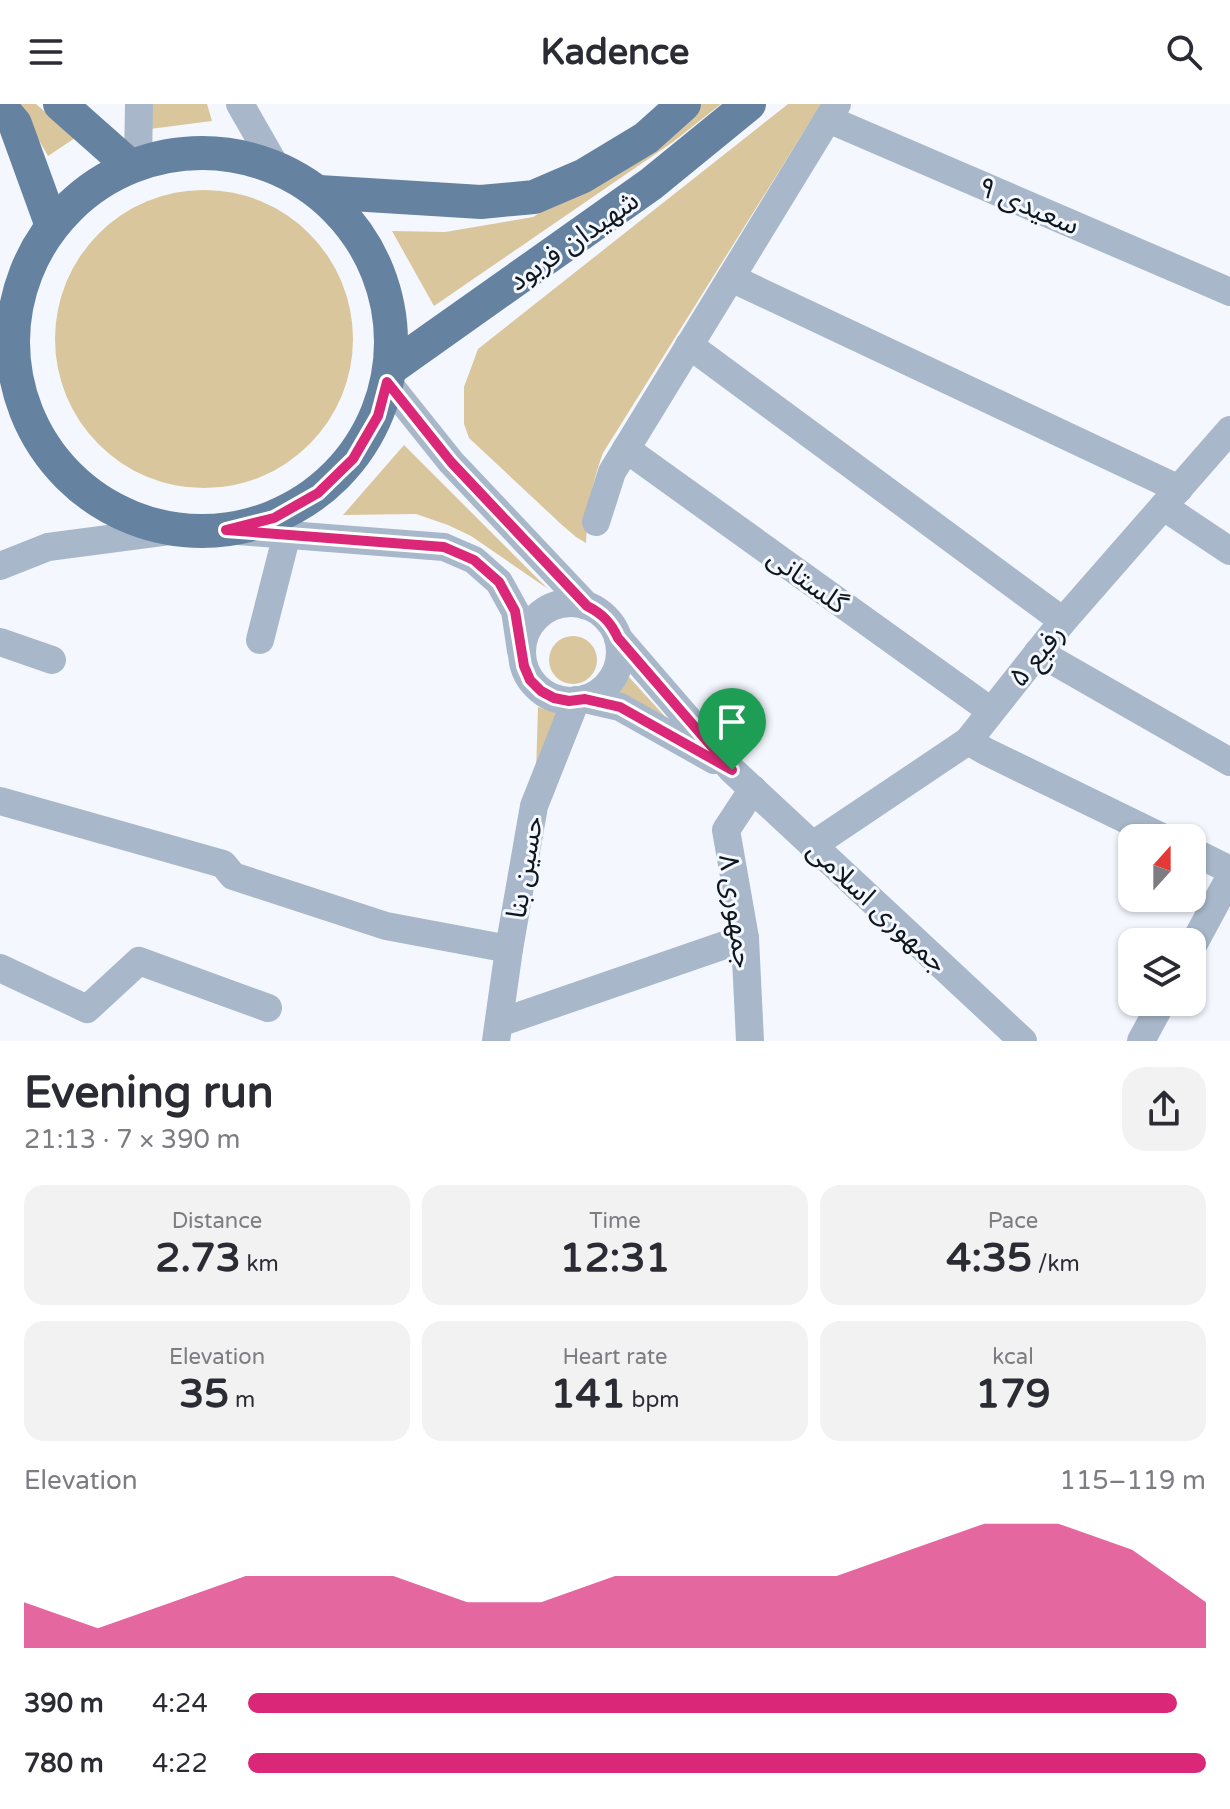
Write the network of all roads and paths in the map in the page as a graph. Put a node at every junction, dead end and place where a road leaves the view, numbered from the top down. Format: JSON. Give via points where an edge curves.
{"nodes":[{"id":1,"x":60,"y":104,"type":"edge"},
{"id":2,"x":139,"y":104,"type":"edge"},
{"id":3,"x":240,"y":104,"type":"edge"},
{"id":4,"x":684,"y":104,"type":"edge"},
{"id":5,"x":749,"y":104,"type":"edge"},
{"id":6,"x":0,"y":106,"type":"edge"},
{"id":7,"x":833,"y":112,"type":"edge"},
{"id":8,"x":134,"y":165,"type":"junction"},
{"id":9,"x":276,"y":167,"type":"junction"},
{"id":10,"x":319,"y":192,"type":"junction"},
{"id":11,"x":52,"y":226,"type":"junction"},
{"id":12,"x":731,"y":278,"type":"junction"},
{"id":13,"x":1230,"y":292,"type":"edge"},
{"id":14,"x":13,"y":316,"type":"junction"},
{"id":15,"x":689,"y":345,"type":"junction"},
{"id":16,"x":0,"y":358,"type":"edge"},
{"id":17,"x":389,"y":375,"type":"junction"},
{"id":18,"x":1230,"y":430,"type":"edge"},
{"id":19,"x":626,"y":449,"type":"junction"},
{"id":20,"x":1171,"y":498,"type":"junction"},
{"id":21,"x":596,"y":522,"type":"dead end"},
{"id":22,"x":177,"y":530,"type":"junction"},
{"id":23,"x":226,"y":530,"type":"junction"},
{"id":24,"x":287,"y":534,"type":"junction"},
{"id":25,"x":1230,"y":551,"type":"edge"},
{"id":26,"x":0,"y":566,"type":"edge"},
{"id":27,"x":587,"y":606,"type":"junction"},
{"id":28,"x":1063,"y":621,"type":"junction"},
{"id":29,"x":618,"y":638,"type":"junction"},
{"id":30,"x":260,"y":640,"type":"dead end"},
{"id":31,"x":0,"y":642,"type":"edge"},
{"id":32,"x":521,"y":651,"type":"junction"},
{"id":33,"x":1038,"y":652,"type":"junction"},
{"id":34,"x":52,"y":660,"type":"dead end"},
{"id":35,"x":581,"y":700,"type":"junction"},
{"id":36,"x":991,"y":711,"type":"junction"},
{"id":37,"x":968,"y":741,"type":"junction"},
{"id":38,"x":1230,"y":762,"type":"edge"},
{"id":39,"x":742,"y":779,"type":"junction"},
{"id":40,"x":0,"y":801,"type":"edge"},
{"id":41,"x":1135,"y":824,"type":"edge"},
{"id":42,"x":813,"y":845,"type":"junction"},
{"id":43,"x":1206,"y":858,"type":"edge"},
{"id":44,"x":1230,"y":870,"type":"edge"},
{"id":45,"x":1230,"y":877,"type":"edge"},
{"id":46,"x":1202,"y":928,"type":"edge"},
{"id":47,"x":745,"y":938,"type":"junction"},
{"id":48,"x":509,"y":949,"type":"junction"},
{"id":49,"x":0,"y":968,"type":"edge"},
{"id":50,"x":268,"y":1008,"type":"dead end"},
{"id":51,"x":1154,"y":1016,"type":"edge"},
{"id":52,"x":498,"y":1032,"type":"edge"},
{"id":53,"x":1008,"y":1035,"type":"edge"},
{"id":54,"x":750,"y":1041,"type":"edge"},
{"id":55,"x":1141,"y":1041,"type":"edge"}],
"edges":[{"from":1,"to":8,"type":"main road"},
{"from":2,"to":8,"type":"street"},
{"from":3,"to":9,"type":"street"},
{"from":4,"to":10,"type":"main road","name":"شهيدان فربود","via":[[646,138],[583,176],[534,197],[481,202]]},
{"from":5,"to":17,"type":"main road","name":"شهيدان فربود","via":[[651,184]]},
{"from":6,"to":11,"type":"main road","via":[[15,124]]},
{"from":7,"to":12,"type":"street"},
{"from":7,"to":13,"type":"street","name":"سعیدی ۹"},
{"from":8,"to":9,"type":"main road","via":[[178,154],[228,154]]},
{"from":8,"to":11,"type":"main road","via":[[87,191]]},
{"from":9,"to":10,"type":"main road"},
{"from":10,"to":17,"type":"main road","via":[[354,228],[379,271],[391,319]]},
{"from":11,"to":14,"type":"main road","via":[[27,268]]},
{"from":12,"to":15,"type":"street"},
{"from":12,"to":20,"type":"street"},
{"from":14,"to":16,"type":"street"},
{"from":14,"to":22,"type":"main road","via":[[13,365],[26,413],[51,456],[86,492],[129,517]]},
{"from":15,"to":19,"type":"street"},
{"from":15,"to":28,"type":"street"},
{"from":17,"to":23,"type":"main road","via":[[378,416],[353,459],[318,493],[274,518]]},
{"from":17,"to":27,"type":"street","via":[[451,462]]},
{"from":18,"to":20,"type":"street","name":"رفیع ۵"},
{"from":19,"to":21,"type":"street","via":[[612,472]]},
{"from":19,"to":36,"type":"street","name":"گلستانی"},
{"from":20,"to":25,"type":"street"},
{"from":20,"to":28,"type":"street","name":"رفیع ۵"},
{"from":22,"to":23,"type":"main road"},
{"from":22,"to":26,"type":"street","via":[[48,547]]},
{"from":23,"to":24,"type":"street"},
{"from":24,"to":30,"type":"street"},
{"from":24,"to":32,"type":"street","via":[[444,547],[474,560],[499,582],[515,611]]},
{"from":27,"to":29,"type":"street","via":[[612,624]]},
{"from":27,"to":32,"type":"street","via":[[572,603],[543,611],[524,636]]},
{"from":28,"to":33,"type":"street","name":"رفیع ۵"},
{"from":29,"to":35,"type":"street","via":[[620,654],[610,682]]},
{"from":29,"to":39,"type":"street"},
{"from":31,"to":34,"type":"street"},
{"from":32,"to":35,"type":"street","via":[[530,680],[541,691]]},
{"from":33,"to":36,"type":"street","name":"رفیع ۵"},
{"from":33,"to":38,"type":"street"},
{"from":35,"to":39,"type":"street","via":[[620,707]]},
{"from":35,"to":48,"type":"street","name":"حسین بنا","via":[[534,806]]},
{"from":36,"to":37,"type":"street","name":"رفیع ۵"},
{"from":37,"to":41,"type":"street"},
{"from":37,"to":42,"type":"street","name":"رفیع ۵"},
{"from":39,"to":42,"type":"street","name":"جمهوری اسلامی"},
{"from":39,"to":47,"type":"street","name":"جمهوری ۸","via":[[726,830]]},
{"from":40,"to":48,"type":"street","via":[[223,864],[233,876],[386,926]]},
{"from":42,"to":53,"type":"street","name":"جمهوری اسلامی"},
{"from":43,"to":44,"type":"street"},
{"from":45,"to":46,"type":"street"},
{"from":47,"to":52,"type":"street"},
{"from":47,"to":54,"type":"street","name":"جمهوری ۸"},
{"from":48,"to":52,"type":"street","name":"حسین بنا"},
{"from":49,"to":50,"type":"street","via":[[87,1009],[139,961]]},
{"from":51,"to":55,"type":"street"}]}
